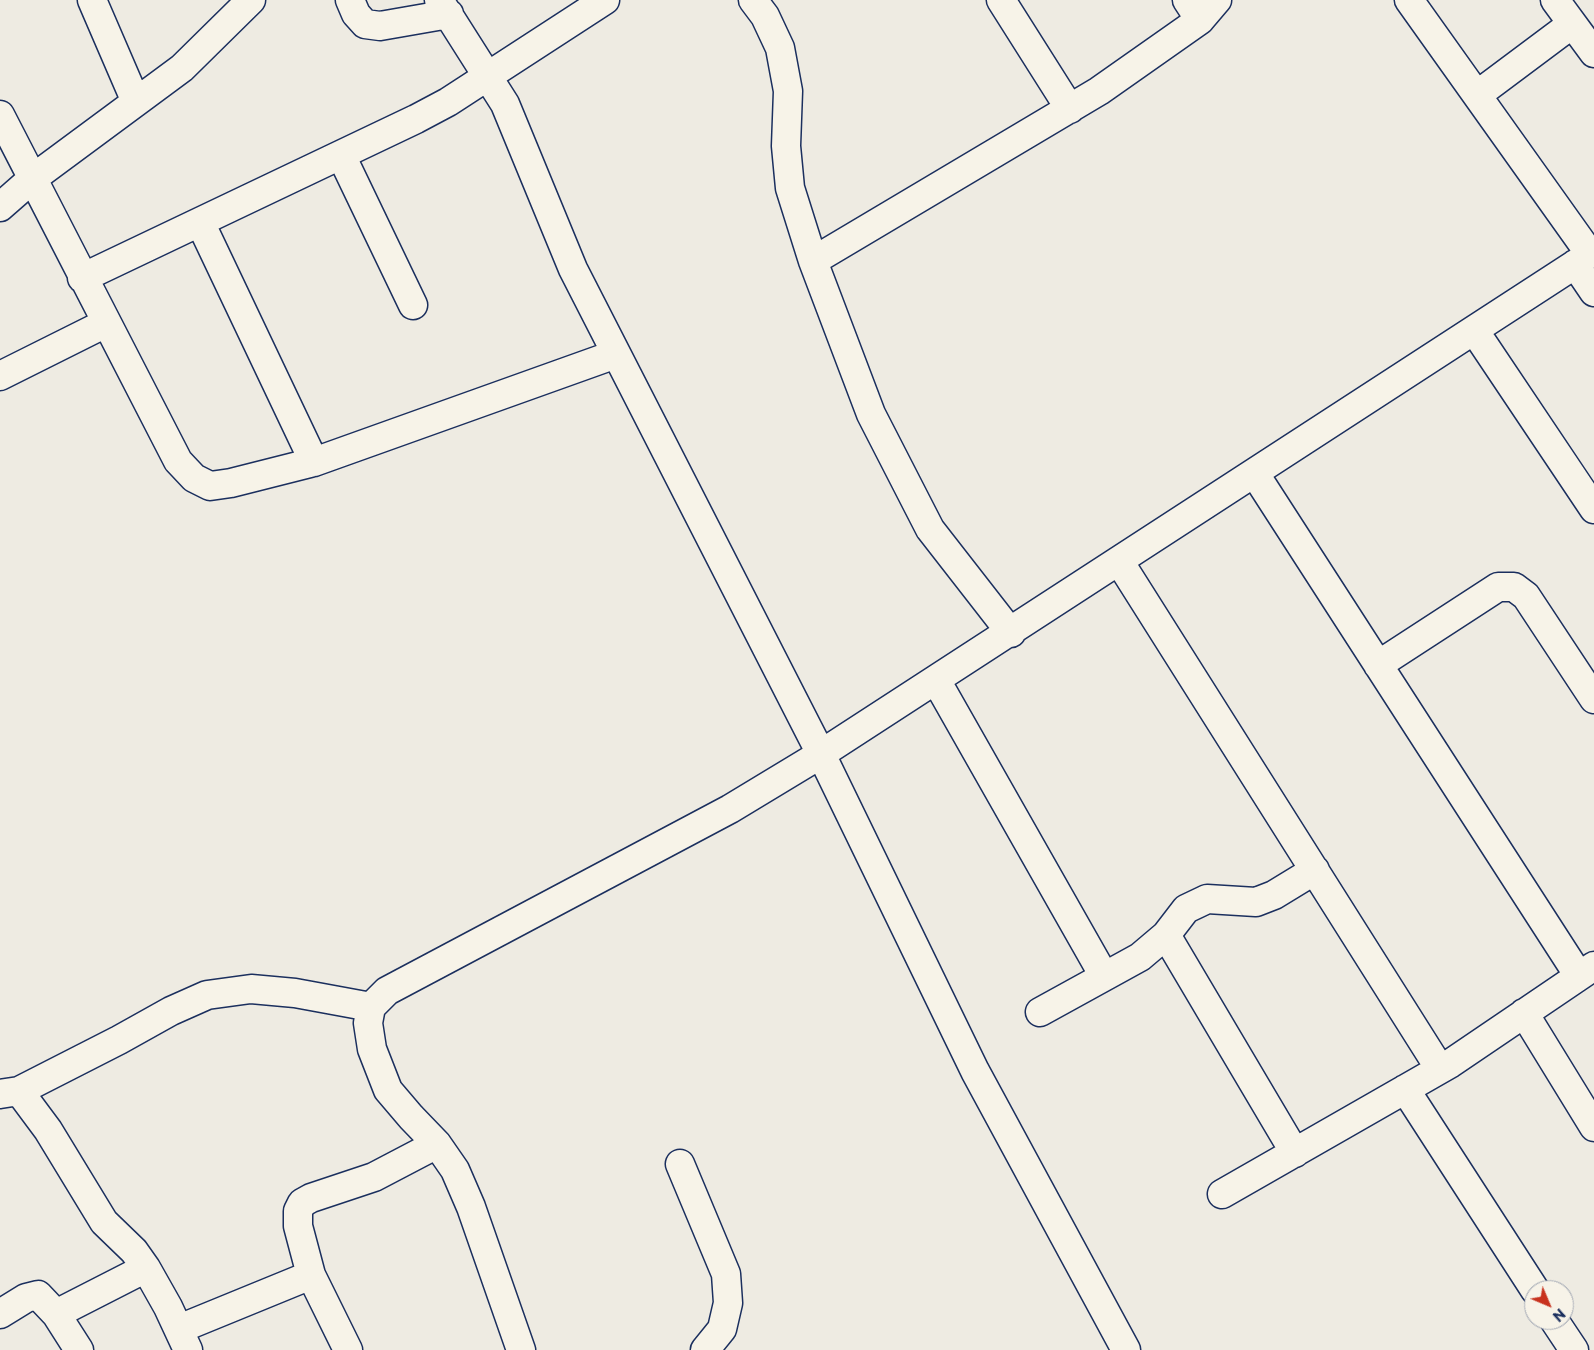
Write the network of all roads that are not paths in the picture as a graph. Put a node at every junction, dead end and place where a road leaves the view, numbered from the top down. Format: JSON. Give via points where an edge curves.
{"nodes":[{"id":1,"x":92,"y":0,"type":"edge"},
{"id":2,"x":251,"y":0,"type":"edge"},
{"id":3,"x":350,"y":0,"type":"edge"},
{"id":4,"x":606,"y":0,"type":"edge"},
{"id":5,"x":752,"y":0,"type":"edge"},
{"id":6,"x":1001,"y":0,"type":"edge"},
{"id":7,"x":1408,"y":0,"type":"edge"},
{"id":8,"x":1555,"y":0,"type":"edge"},
{"id":9,"x":444,"y":7,"type":"edge"},
{"id":10,"x":1201,"y":7,"type":"edge"},
{"id":11,"x":1572,"y":24,"type":"junction"},
{"id":12,"x":1594,"y":53,"type":"edge"},
{"id":13,"x":487,"y":75,"type":"junction"},
{"id":14,"x":1476,"y":95,"type":"junction"},
{"id":15,"x":136,"y":102,"type":"junction"},
{"id":16,"x":1070,"y":109,"type":"junction"},
{"id":17,"x":0,"y":115,"type":"edge"},
{"id":18,"x":341,"y":155,"type":"junction"},
{"id":19,"x":32,"y":179,"type":"junction"},
{"id":20,"x":0,"y":207,"type":"edge"},
{"id":21,"x":200,"y":222,"type":"junction"},
{"id":22,"x":1586,"y":257,"type":"edge"},
{"id":23,"x":813,"y":262,"type":"junction"},
{"id":24,"x":82,"y":278,"type":"junction"},
{"id":25,"x":1594,"y":292,"type":"edge"},
{"id":26,"x":413,"y":305,"type":"dead end"},
{"id":27,"x":106,"y":323,"type":"junction"},
{"id":28,"x":1474,"y":330,"type":"junction"},
{"id":29,"x":616,"y":354,"type":"junction"},
{"id":30,"x":0,"y":376,"type":"edge"},
{"id":31,"x":314,"y":462,"type":"junction"},
{"id":32,"x":1255,"y":474,"type":"junction"},
{"id":33,"x":1594,"y":509,"type":"edge"},
{"id":34,"x":1119,"y":562,"type":"junction"},
{"id":35,"x":1011,"y":633,"type":"junction"},
{"id":36,"x":1378,"y":665,"type":"junction"},
{"id":37,"x":936,"y":680,"type":"junction"},
{"id":38,"x":1594,"y":699,"type":"edge"},
{"id":39,"x":822,"y":754,"type":"junction"},
{"id":40,"x":1315,"y":870,"type":"junction"},
{"id":41,"x":1166,"y":936,"type":"junction"},
{"id":42,"x":1586,"y":971,"type":"edge"},
{"id":43,"x":1104,"y":976,"type":"junction"},
{"id":44,"x":371,"y":1007,"type":"junction"},
{"id":45,"x":1040,"y":1012,"type":"dead end"},
{"id":46,"x":1524,"y":1013,"type":"junction"},
{"id":47,"x":1440,"y":1069,"type":"junction"},
{"id":48,"x":1406,"y":1089,"type":"junction"},
{"id":49,"x":10,"y":1092,"type":"edge"},
{"id":50,"x":1594,"y":1127,"type":"edge"},
{"id":51,"x":438,"y":1144,"type":"junction"},
{"id":52,"x":1295,"y":1153,"type":"junction"},
{"id":53,"x":680,"y":1164,"type":"dead end"},
{"id":54,"x":1222,"y":1194,"type":"dead end"},
{"id":55,"x":146,"y":1268,"type":"junction"},
{"id":56,"x":311,"y":1275,"type":"junction"},
{"id":57,"x":1529,"y":1280,"type":"edge"},
{"id":58,"x":0,"y":1314,"type":"edge"},
{"id":59,"x":56,"y":1314,"type":"junction"},
{"id":60,"x":1561,"y":1330,"type":"edge"},
{"id":61,"x":184,"y":1340,"type":"edge"},
{"id":62,"x":79,"y":1350,"type":"edge"},
{"id":63,"x":348,"y":1350,"type":"edge"},
{"id":64,"x":521,"y":1350,"type":"edge"},
{"id":65,"x":705,"y":1350,"type":"edge"},
{"id":66,"x":1126,"y":1350,"type":"edge"},
{"id":67,"x":1574,"y":1350,"type":"edge"}],
"edges":[{"from":1,"to":15,"type":"street"},
{"from":2,"to":15,"type":"street","via":[[182,68]]},
{"from":3,"to":9,"type":"street","via":[[356,14],[366,24],[380,26]]},
{"from":4,"to":13,"type":"street"},
{"from":5,"to":23,"type":"street","via":[[765,16],[780,48],[788,91],[786,146],[790,188]]},
{"from":6,"to":16,"type":"street"},
{"from":7,"to":14,"type":"street"},
{"from":8,"to":11,"type":"street"},
{"from":9,"to":13,"type":"street"},
{"from":10,"to":16,"type":"street","via":[[1099,91]]},
{"from":11,"to":12,"type":"street"},
{"from":11,"to":14,"type":"street"},
{"from":13,"to":18,"type":"street","via":[[448,102]]},
{"from":13,"to":29,"type":"street","via":[[513,122],[573,269]]},
{"from":14,"to":22,"type":"street"},
{"from":15,"to":19,"type":"street"},
{"from":16,"to":23,"type":"street"},
{"from":17,"to":19,"type":"street"},
{"from":18,"to":21,"type":"street"},
{"from":18,"to":26,"type":"street"},
{"from":19,"to":20,"type":"street"},
{"from":19,"to":24,"type":"street"},
{"from":21,"to":24,"type":"street"},
{"from":21,"to":31,"type":"street"},
{"from":22,"to":25,"type":"street"},
{"from":22,"to":28,"type":"street"},
{"from":23,"to":35,"type":"street","via":[[871,414],[930,529]]},
{"from":24,"to":27,"type":"street"},
{"from":27,"to":30,"type":"street"},
{"from":27,"to":31,"type":"street","via":[[178,461],[194,478],[210,486]]},
{"from":28,"to":32,"type":"street"},
{"from":28,"to":33,"type":"street"},
{"from":29,"to":31,"type":"street"},
{"from":29,"to":39,"type":"street"},
{"from":32,"to":34,"type":"street"},
{"from":32,"to":36,"type":"street"},
{"from":34,"to":35,"type":"street"},
{"from":34,"to":40,"type":"street"},
{"from":35,"to":37,"type":"street"},
{"from":36,"to":38,"type":"street","via":[[1498,587],[1514,587],[1526,596]]},
{"from":36,"to":42,"type":"street"},
{"from":37,"to":39,"type":"street"},
{"from":37,"to":43,"type":"street"},
{"from":39,"to":44,"type":"street","via":[[730,809],[387,991]]},
{"from":39,"to":66,"type":"street","via":[[976,1071]]},
{"from":40,"to":41,"type":"street","via":[[1256,902],[1207,899],[1186,909]]},
{"from":40,"to":47,"type":"street"},
{"from":41,"to":43,"type":"street","via":[[1140,957]]},
{"from":41,"to":52,"type":"street"},
{"from":42,"to":46,"type":"street"},
{"from":43,"to":45,"type":"street"},
{"from":44,"to":49,"type":"street","via":[[295,993],[251,989],[207,995]]},
{"from":44,"to":51,"type":"street","via":[[368,1023],[372,1049],[388,1090]]},
{"from":46,"to":47,"type":"street"},
{"from":46,"to":50,"type":"street"},
{"from":47,"to":48,"type":"street"},
{"from":48,"to":52,"type":"street"},
{"from":48,"to":57,"type":"street"},
{"from":49,"to":55,"type":"street","via":[[48,1130],[104,1222],[134,1251]]},
{"from":51,"to":56,"type":"street","via":[[374,1177],[302,1204],[298,1211],[298,1226]]},
{"from":51,"to":64,"type":"street","via":[[455,1170],[471,1207]]},
{"from":52,"to":54,"type":"street"},
{"from":53,"to":65,"type":"street","via":[[726,1274],[728,1303],[722,1329]]},
{"from":55,"to":59,"type":"street"},
{"from":55,"to":61,"type":"street"},
{"from":56,"to":61,"type":"street"},
{"from":56,"to":63,"type":"street"},
{"from":58,"to":59,"type":"street","via":[[26,1298],[38,1295]]},
{"from":59,"to":62,"type":"street"},
{"from":60,"to":67,"type":"street"}]}
